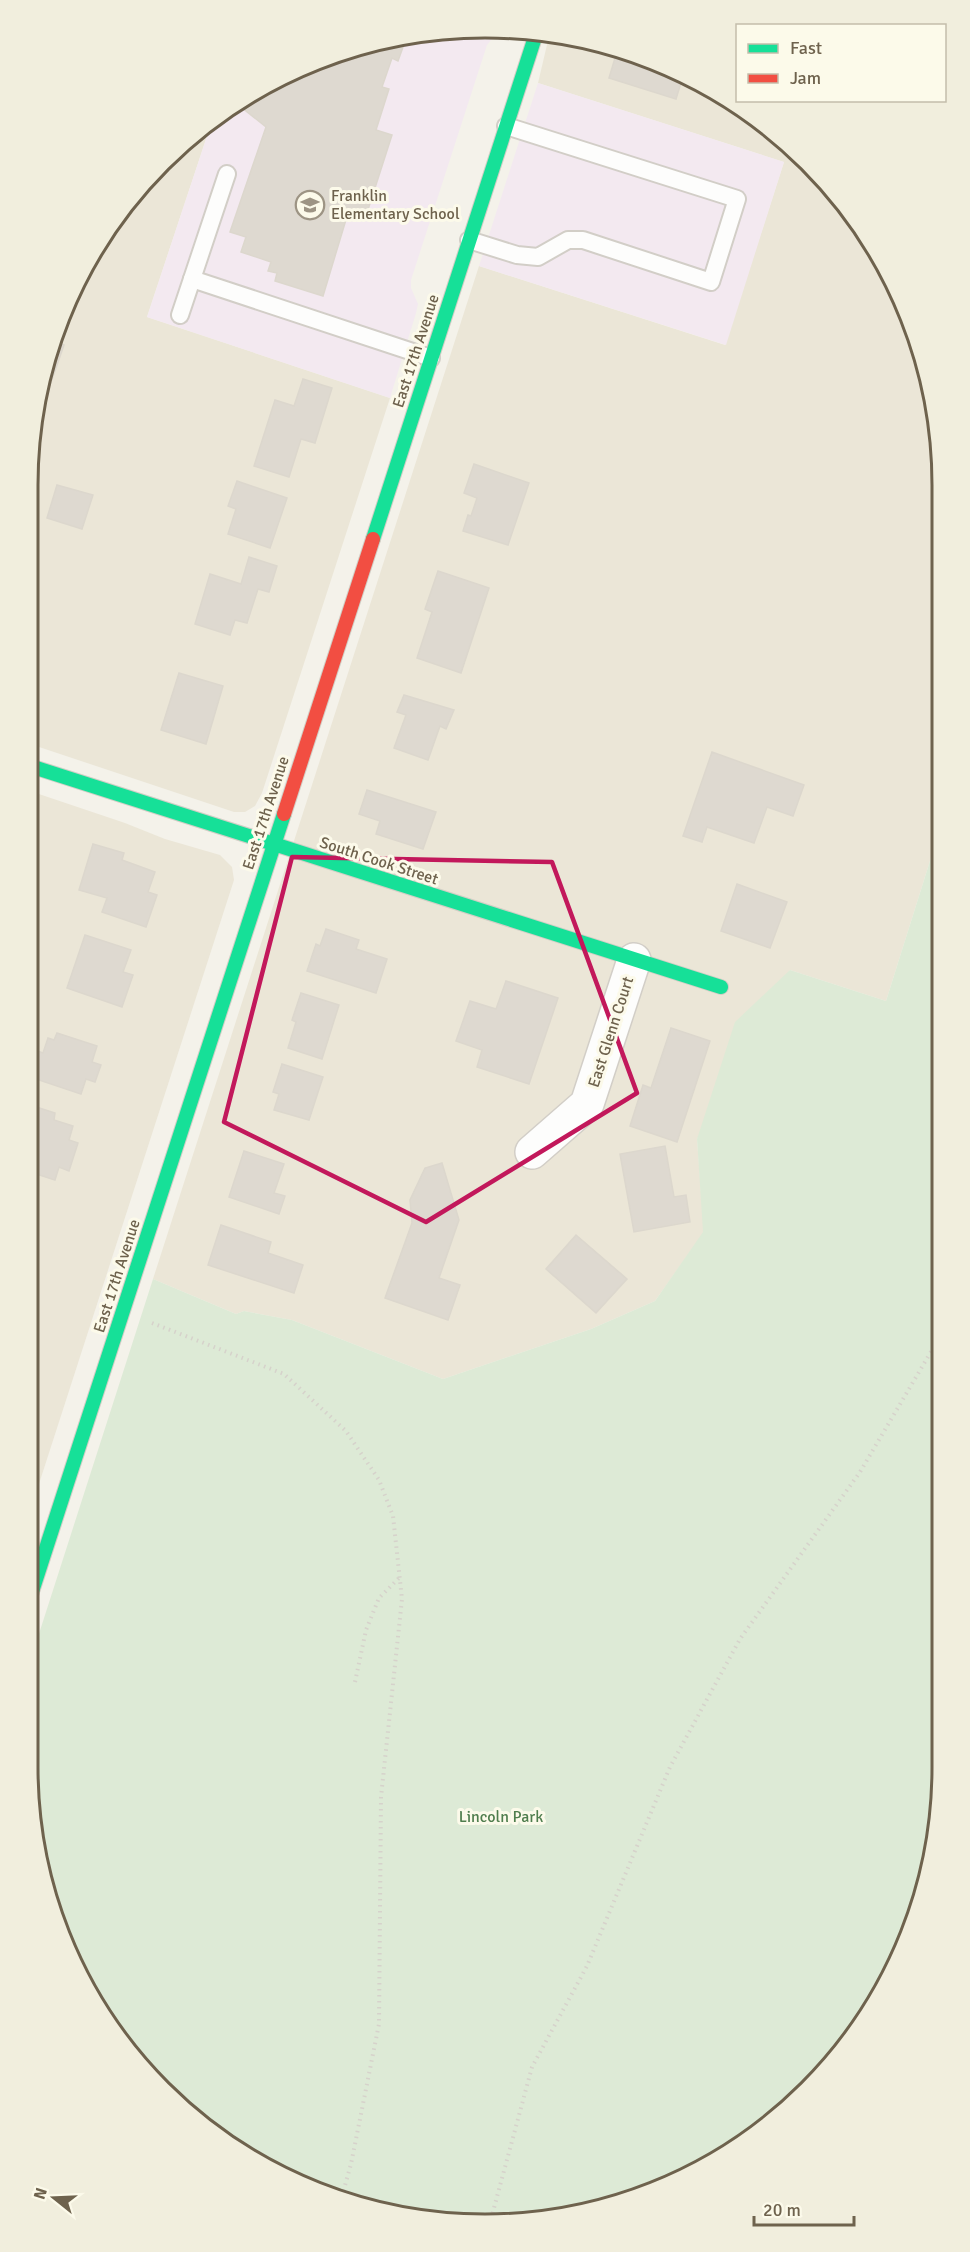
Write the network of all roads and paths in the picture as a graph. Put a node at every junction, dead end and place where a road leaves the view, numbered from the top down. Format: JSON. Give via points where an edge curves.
{"nodes":[{"id":1,"x":534,"y":40,"type":"edge"},
{"id":2,"x":506,"y":126,"type":"junction"},
{"id":3,"x":226,"y":174,"type":"dead end"},
{"id":4,"x":469,"y":240,"type":"junction"},
{"id":5,"x":192,"y":279,"type":"junction"},
{"id":6,"x":180,"y":315,"type":"dead end"},
{"id":7,"x":431,"y":358,"type":"junction"},
{"id":8,"x":38,"y":769,"type":"edge"},
{"id":9,"x":273,"y":845,"type":"junction"},
{"id":10,"x":634,"y":960,"type":"junction"},
{"id":11,"x":721,"y":987,"type":"dead end"},
{"id":12,"x":532,"y":1152,"type":"dead end"},
{"id":13,"x":124,"y":1312,"type":"junction"},
{"id":14,"x":932,"y":1350,"type":"edge"},
{"id":15,"x":38,"y":1574,"type":"edge"},
{"id":16,"x":400,"y":1577,"type":"junction"},
{"id":17,"x":355,"y":1682,"type":"dead end"},
{"id":18,"x":343,"y":2192,"type":"edge"},
{"id":19,"x":492,"y":2214,"type":"edge"}],
"edges":[{"from":1,"to":2,"type":"street","name":"East 17th Avenue"},
{"from":2,"to":4,"type":"street","name":"East 17th Avenue"},
{"from":2,"to":4,"type":"lane","via":[[737,199],[711,282],[583,240],[568,240],[538,257],[517,255]]},
{"from":3,"to":5,"type":"lane"},
{"from":4,"to":7,"type":"street","name":"East 17th Avenue"},
{"from":5,"to":6,"type":"lane"},
{"from":5,"to":7,"type":"lane"},
{"from":7,"to":9,"type":"street","name":"East 17th Avenue"},
{"from":8,"to":9,"type":"street","name":"South Cook Street"},
{"from":9,"to":10,"type":"street","name":"South Cook Street"},
{"from":9,"to":13,"type":"street","name":"East 17th Avenue"},
{"from":10,"to":11,"type":"street","name":"South Cook Street"},
{"from":10,"to":12,"type":"street","name":"East Glenn Court","via":[[587,1104]]},
{"from":13,"to":15,"type":"street","name":"East 17th Avenue"},
{"from":13,"to":16,"type":"path","via":[[284,1374],[346,1431],[379,1480],[393,1516]]},
{"from":14,"to":19,"type":"path","via":[[860,1472],[740,1640],[670,1767],[587,1966],[532,2067]]},
{"from":16,"to":17,"type":"path","via":[[379,1598],[366,1630]]},
{"from":16,"to":18,"type":"path","via":[[402,1599],[381,1797],[379,2024]]}]}
